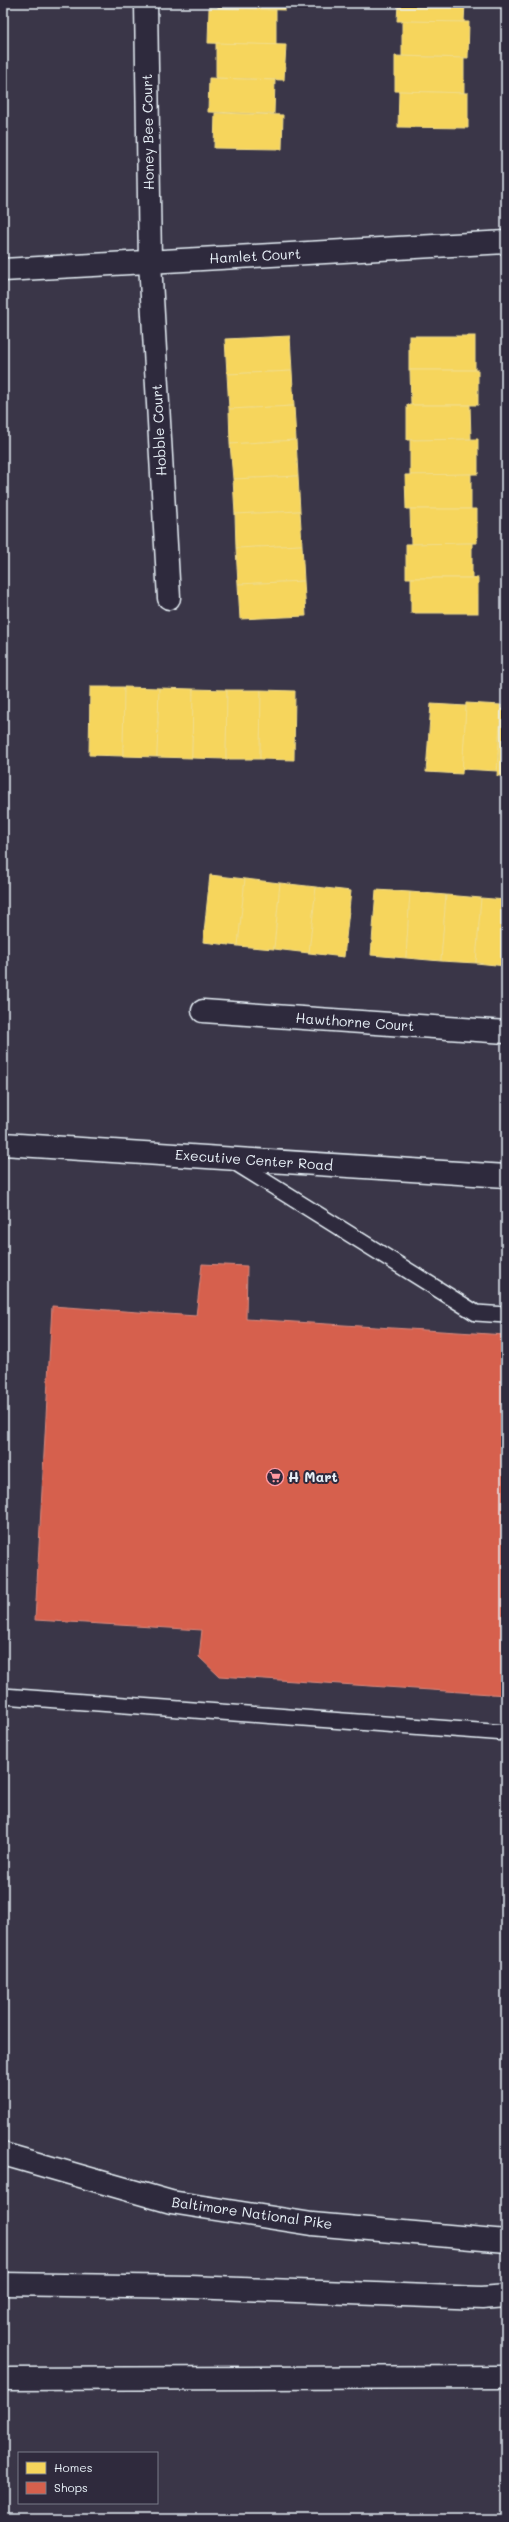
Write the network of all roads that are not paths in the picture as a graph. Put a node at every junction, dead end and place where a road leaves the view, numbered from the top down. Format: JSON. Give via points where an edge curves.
{"nodes":[{"id":1,"x":146,"y":3,"type":"edge"},
{"id":2,"x":506,"y":242,"type":"edge"},
{"id":3,"x":150,"y":262,"type":"junction"},
{"id":4,"x":3,"y":270,"type":"edge"},
{"id":5,"x":169,"y":598,"type":"dead end"},
{"id":6,"x":204,"y":1011,"type":"dead end"},
{"id":7,"x":506,"y":1032,"type":"edge"},
{"id":8,"x":3,"y":1144,"type":"edge"},
{"id":9,"x":230,"y":1159,"type":"junction"},
{"id":10,"x":506,"y":1176,"type":"edge"},
{"id":11,"x":506,"y":1315,"type":"edge"},
{"id":12,"x":3,"y":1696,"type":"edge"},
{"id":13,"x":506,"y":1733,"type":"edge"},
{"id":14,"x":3,"y":2154,"type":"edge"},
{"id":15,"x":506,"y":2240,"type":"edge"},
{"id":16,"x":3,"y":2284,"type":"edge"},
{"id":17,"x":506,"y":2296,"type":"edge"},
{"id":18,"x":506,"y":2377,"type":"edge"},
{"id":19,"x":3,"y":2378,"type":"edge"}],
"edges":[{"from":1,"to":3,"type":"street","name":"Honey Bee Court"},
{"from":2,"to":3,"type":"street","name":"Hamlet Court"},
{"from":3,"to":4,"type":"street","name":"Hamlet Court"},
{"from":3,"to":5,"type":"street","name":"Hobble Court"},
{"from":6,"to":7,"type":"street","name":"Hawthorne Court"},
{"from":8,"to":9,"type":"street","name":"Executive Center Road"},
{"from":9,"to":10,"type":"street","name":"Executive Center Road"},
{"from":9,"to":11,"type":"lane","via":[[476,1313]]},
{"from":12,"to":13,"type":"lane"},
{"from":14,"to":15,"type":"street","name":"Baltimore National Pike","via":[[171,2202],[312,2224]]},
{"from":16,"to":17,"type":"street","via":[[189,2287],[482,2298]]},
{"from":18,"to":19,"type":"street"}]}
